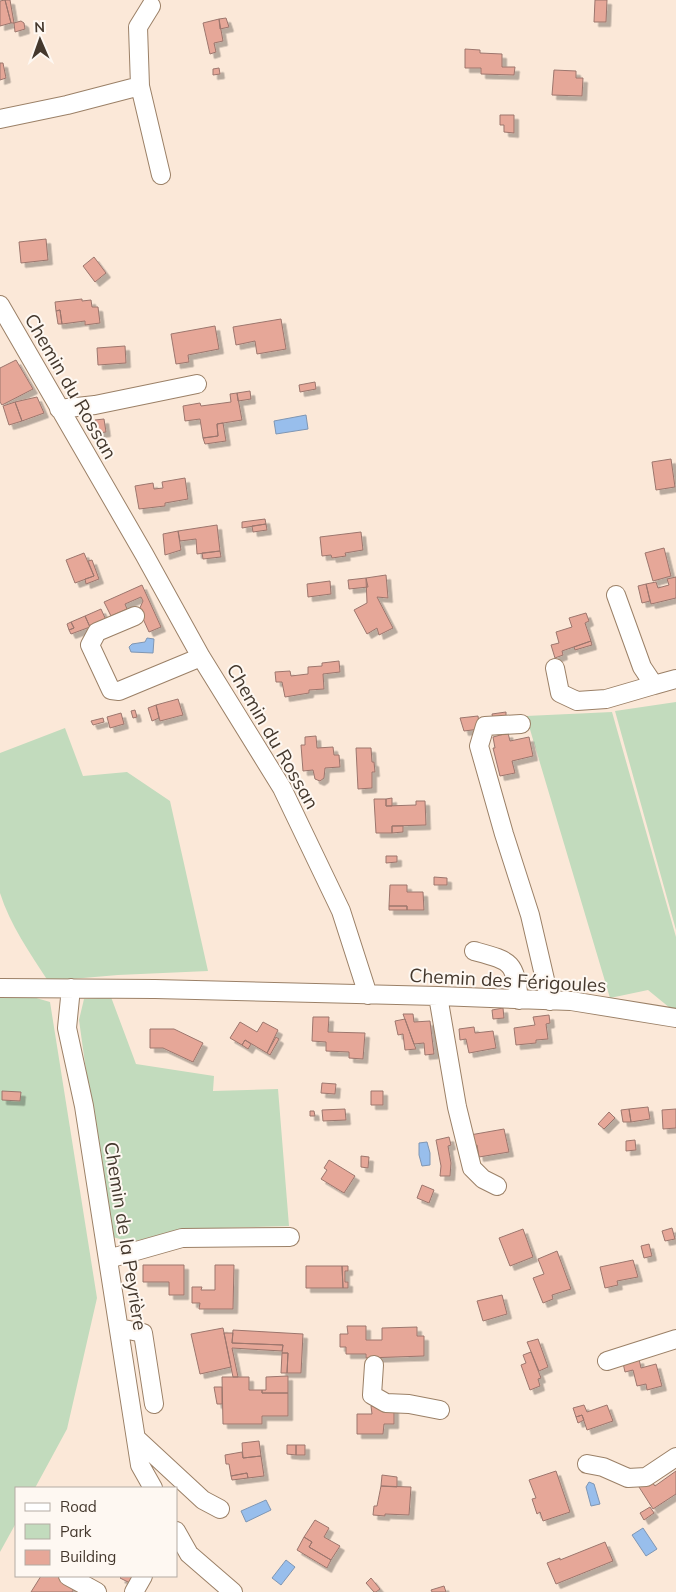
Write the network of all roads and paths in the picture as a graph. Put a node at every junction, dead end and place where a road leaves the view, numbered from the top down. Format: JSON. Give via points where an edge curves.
{"nodes":[{"id":1,"x":151,"y":6,"type":"dead end"},
{"id":2,"x":140,"y":86,"type":"junction"},
{"id":3,"x":0,"y":119,"type":"edge"},
{"id":4,"x":161,"y":175,"type":"dead end"},
{"id":5,"x":0,"y":305,"type":"edge"},
{"id":6,"x":197,"y":384,"type":"dead end"},
{"id":7,"x":59,"y":409,"type":"junction"},
{"id":8,"x":616,"y":596,"type":"dead end"},
{"id":9,"x":135,"y":616,"type":"dead end"},
{"id":10,"x":201,"y":657,"type":"junction"},
{"id":11,"x":555,"y":668,"type":"dead end"},
{"id":12,"x":676,"y":680,"type":"edge"},
{"id":13,"x":654,"y":685,"type":"junction"},
{"id":14,"x":521,"y":724,"type":"dead end"},
{"id":15,"x":474,"y":951,"type":"dead end"},
{"id":16,"x":0,"y":988,"type":"edge"},
{"id":17,"x":71,"y":988,"type":"junction"},
{"id":18,"x":368,"y":994,"type":"junction"},
{"id":19,"x":438,"y":996,"type":"junction"},
{"id":20,"x":519,"y":1000,"type":"junction"},
{"id":21,"x":550,"y":1001,"type":"junction"},
{"id":22,"x":676,"y":1018,"type":"edge"},
{"id":23,"x":497,"y":1186,"type":"dead end"},
{"id":24,"x":290,"y":1237,"type":"dead end"},
{"id":25,"x":108,"y":1259,"type":"junction"},
{"id":26,"x":119,"y":1328,"type":"junction"},
{"id":27,"x":676,"y":1339,"type":"edge"},
{"id":28,"x":607,"y":1362,"type":"dead end"},
{"id":29,"x":374,"y":1365,"type":"dead end"},
{"id":30,"x":154,"y":1404,"type":"dead end"},
{"id":31,"x":440,"y":1410,"type":"dead end"},
{"id":32,"x":136,"y":1438,"type":"junction"},
{"id":33,"x":676,"y":1457,"type":"edge"},
{"id":34,"x":587,"y":1464,"type":"dead end"},
{"id":35,"x":152,"y":1487,"type":"edge"},
{"id":36,"x":220,"y":1510,"type":"dead end"},
{"id":37,"x":178,"y":1535,"type":"edge"},
{"id":38,"x":70,"y":1577,"type":"edge"},
{"id":39,"x":142,"y":1577,"type":"edge"},
{"id":40,"x":97,"y":1592,"type":"edge"},
{"id":41,"x":134,"y":1592,"type":"edge"},
{"id":42,"x":233,"y":1592,"type":"edge"}],
"edges":[{"from":1,"to":2,"type":"street","via":[[138,28]]},
{"from":2,"to":3,"type":"street"},
{"from":2,"to":4,"type":"street"},
{"from":5,"to":7,"type":"street","name":"Chemin du Rossan"},
{"from":6,"to":7,"type":"street"},
{"from":7,"to":10,"type":"street","name":"Chemin du Rossan"},
{"from":8,"to":13,"type":"street","via":[[642,667]]},
{"from":9,"to":10,"type":"street","via":[[97,632],[90,645],[111,690],[119,691]]},
{"from":10,"to":18,"type":"street","name":"Chemin du Rossan","via":[[282,788],[341,911]]},
{"from":11,"to":13,"type":"street","via":[[560,693],[577,701],[606,699]]},
{"from":12,"to":13,"type":"street"},
{"from":14,"to":21,"type":"street","via":[[485,726],[479,746],[530,916]]},
{"from":15,"to":20,"type":"street","via":[[503,959],[515,971]]},
{"from":16,"to":17,"type":"street"},
{"from":17,"to":18,"type":"street"},
{"from":17,"to":25,"type":"street","name":"Chemin de la Peyrière","via":[[67,1028],[84,1106]]},
{"from":18,"to":19,"type":"street","name":"Chemin des Férigoules"},
{"from":19,"to":20,"type":"street","name":"Chemin des Férigoules"},
{"from":19,"to":23,"type":"street","via":[[457,1107],[472,1168]]},
{"from":20,"to":21,"type":"street","name":"Chemin des Férigoules"},
{"from":21,"to":22,"type":"street","name":"Chemin des Férigoules"},
{"from":24,"to":25,"type":"street","via":[[182,1238]]},
{"from":25,"to":26,"type":"street","name":"Chemin de la Peyrière"},
{"from":26,"to":30,"type":"street","via":[[143,1334]]},
{"from":26,"to":32,"type":"street","name":"Chemin de la Peyrière"},
{"from":27,"to":28,"type":"street"},
{"from":29,"to":31,"type":"street","via":[[372,1395],[386,1403]]},
{"from":32,"to":35,"type":"street","name":"Chemin de la Peyrière","via":[[140,1465]]},
{"from":32,"to":36,"type":"street","via":[[203,1500]]},
{"from":33,"to":34,"type":"street","via":[[646,1477],[628,1478]]},
{"from":37,"to":42,"type":"street","via":[[189,1554]]},
{"from":38,"to":40,"type":"street"},
{"from":39,"to":41,"type":"street"}]}
